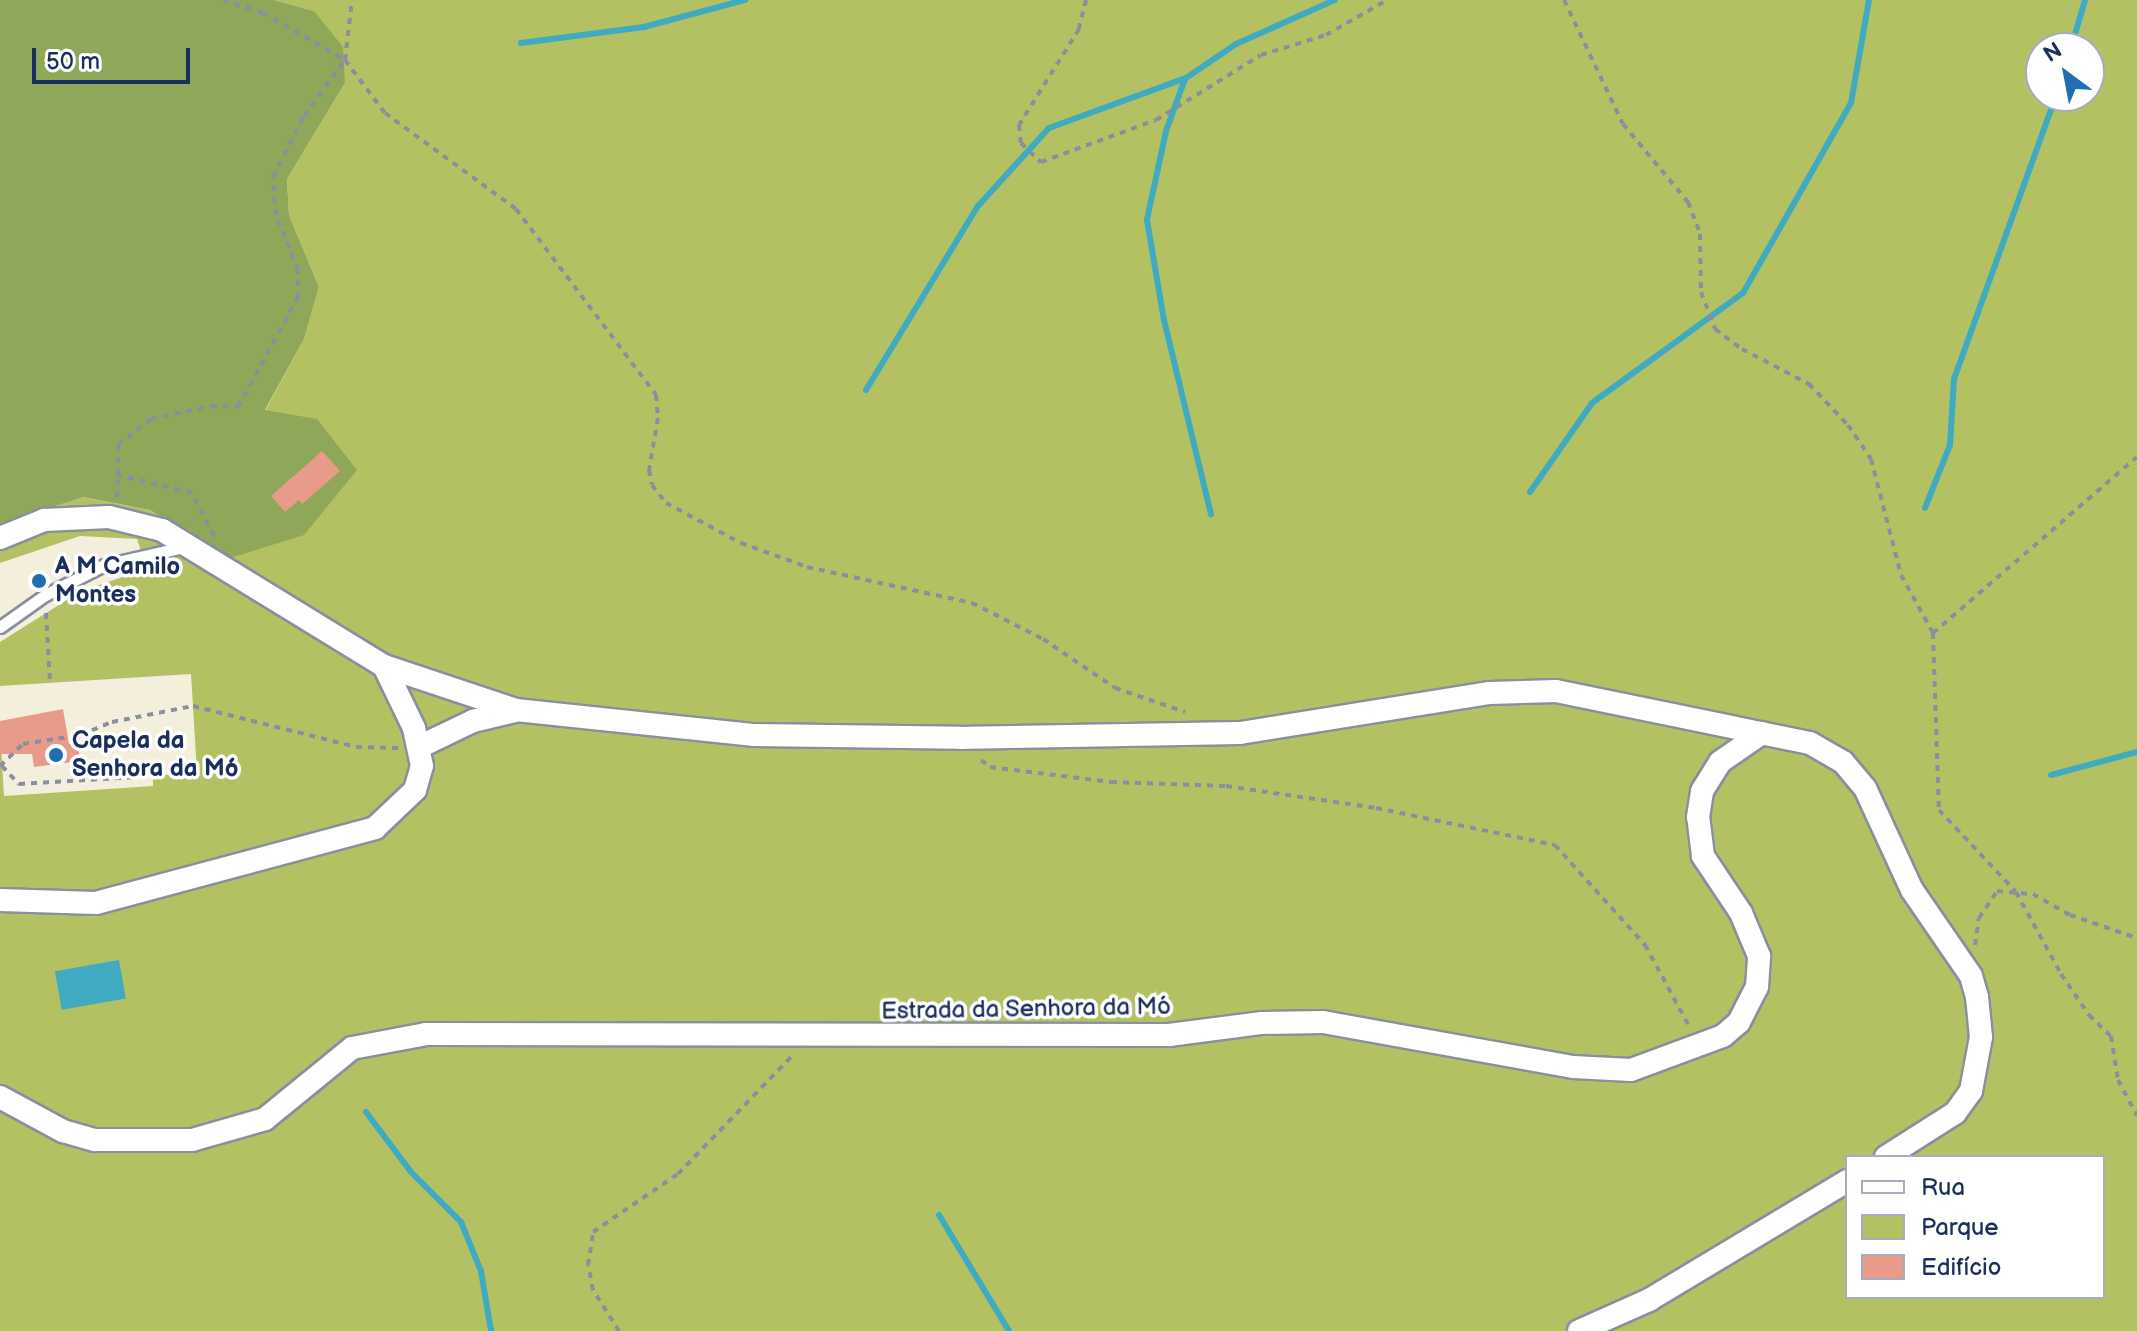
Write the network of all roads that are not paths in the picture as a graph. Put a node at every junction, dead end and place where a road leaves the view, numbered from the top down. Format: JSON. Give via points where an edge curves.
{"nodes":[{"id":1,"x":0,"y":538,"type":"edge"},
{"id":2,"x":186,"y":547,"type":"junction"},
{"id":3,"x":0,"y":627,"type":"edge"},
{"id":4,"x":384,"y":666,"type":"junction"},
{"id":5,"x":516,"y":710,"type":"junction"},
{"id":6,"x":1762,"y":733,"type":"junction"},
{"id":7,"x":421,"y":746,"type":"junction"},
{"id":8,"x":0,"y":900,"type":"edge"},
{"id":9,"x":0,"y":1097,"type":"edge"},
{"id":10,"x":1889,"y":1155,"type":"edge"},
{"id":11,"x":1845,"y":1182,"type":"edge"},
{"id":12,"x":1579,"y":1331,"type":"edge"}],
"edges":[{"from":1,"to":2,"type":"street","via":[[44,520],[109,517],[162,530]]},
{"from":2,"to":3,"type":"lane","via":[[104,565],[45,595]]},
{"from":2,"to":4,"type":"street"},
{"from":4,"to":5,"type":"street"},
{"from":4,"to":7,"type":"street"},
{"from":5,"to":6,"type":"street","via":[[755,735],[1240,733],[1490,693],[1556,691]]},
{"from":5,"to":7,"type":"street","via":[[473,721]]},
{"from":6,"to":9,"type":"street","name":"Estrada da Senhora da Mó","via":[[1720,762],[1699,802],[1703,856],[1741,913],[1759,956],[1757,987],[1739,1022],[1700,1048],[1631,1070],[1573,1067],[1323,1022],[1262,1023],[1169,1035],[426,1034],[352,1048],[265,1119],[192,1140],[95,1140],[63,1131]]},
{"from":6,"to":10,"type":"street","via":[[1810,743],[1851,769],[1912,890],[1971,976],[1981,1037],[1971,1091],[1955,1113]]},
{"from":7,"to":8,"type":"street","via":[[415,790],[375,828],[96,903]]},
{"from":11,"to":12,"type":"street","via":[[1649,1300]]}]}
